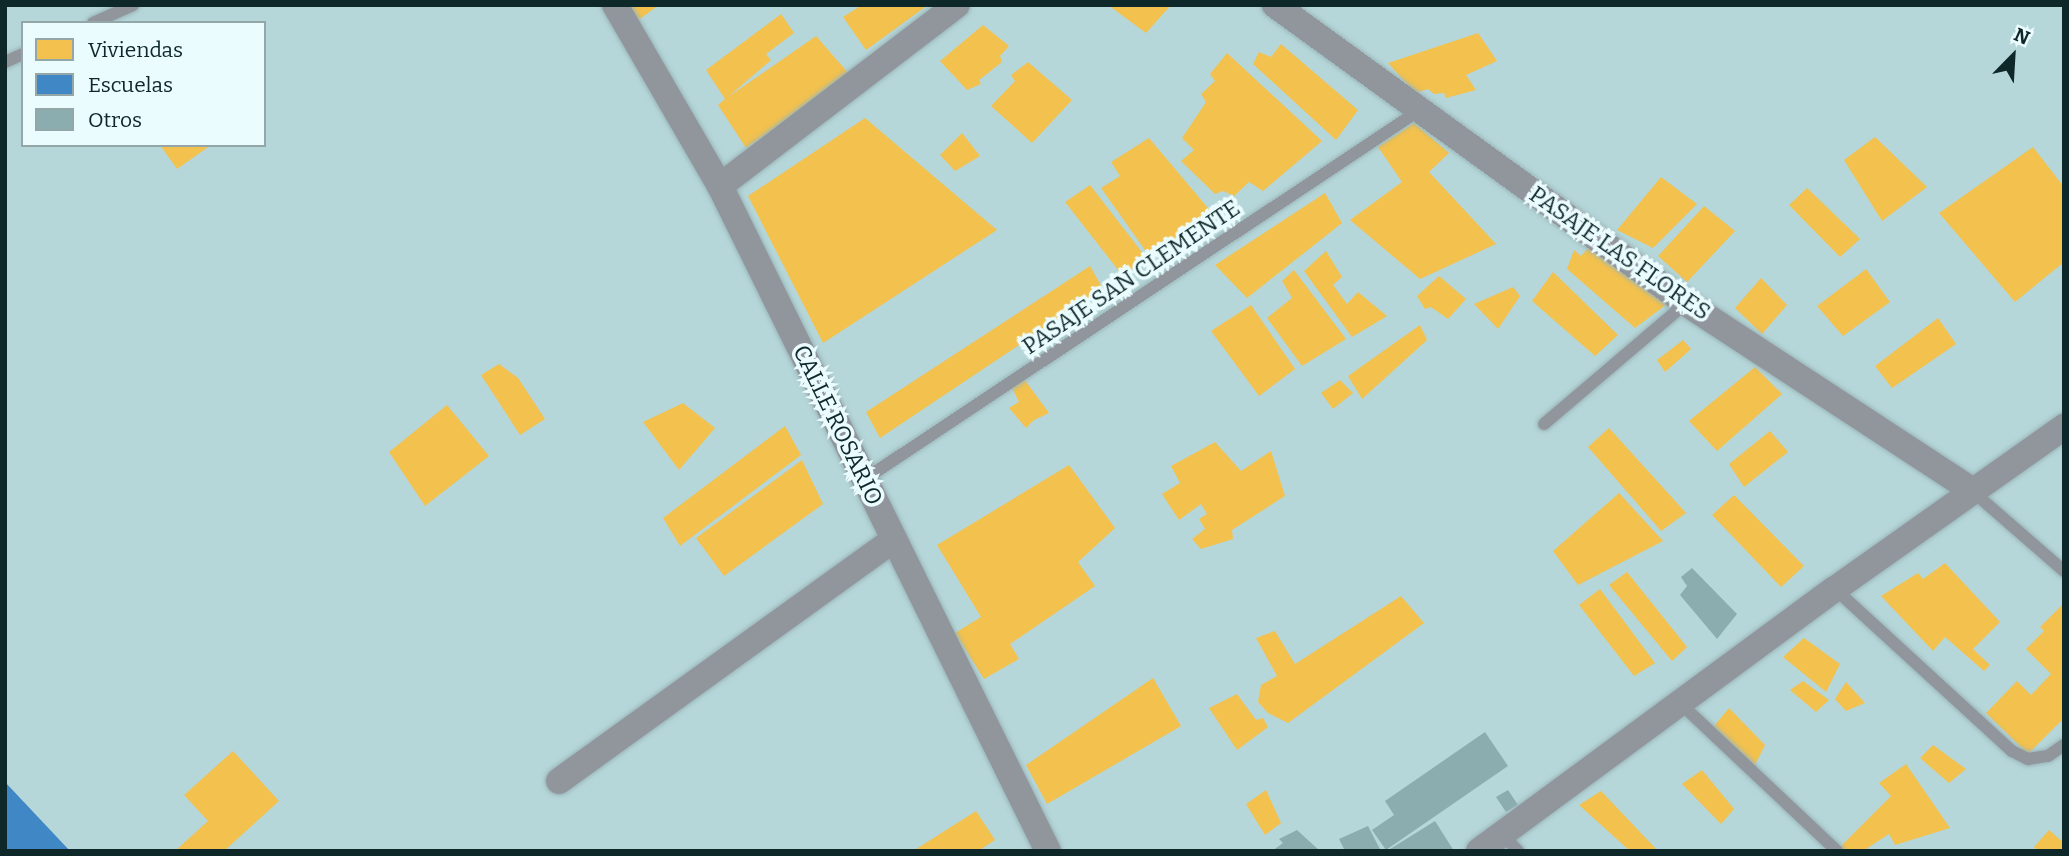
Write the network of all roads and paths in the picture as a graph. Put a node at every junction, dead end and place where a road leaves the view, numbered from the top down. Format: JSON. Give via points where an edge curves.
{"nodes":[{"id":1,"x":133,"y":5,"type":"edge"},
{"id":2,"x":615,"y":5,"type":"edge"},
{"id":3,"x":957,"y":5,"type":"edge"},
{"id":4,"x":1275,"y":5,"type":"edge"},
{"id":5,"x":97,"y":21,"type":"edge"},
{"id":6,"x":21,"y":55,"type":"edge"},
{"id":7,"x":5,"y":62,"type":"edge"},
{"id":8,"x":1420,"y":110,"type":"junction"},
{"id":9,"x":720,"y":186,"type":"junction"},
{"id":10,"x":1686,"y":303,"type":"junction"},
{"id":11,"x":1544,"y":424,"type":"dead end"},
{"id":12,"x":2064,"y":427,"type":"edge"},
{"id":13,"x":864,"y":479,"type":"junction"},
{"id":14,"x":1972,"y":490,"type":"junction"},
{"id":15,"x":894,"y":539,"type":"junction"},
{"id":16,"x":2064,"y":571,"type":"edge"},
{"id":17,"x":1835,"y":589,"type":"junction"},
{"id":18,"x":1682,"y":705,"type":"junction"},
{"id":19,"x":2064,"y":745,"type":"edge"},
{"id":20,"x":559,"y":781,"type":"dead end"},
{"id":21,"x":1511,"y":843,"type":"edge"},
{"id":22,"x":1048,"y":851,"type":"edge"},
{"id":23,"x":1479,"y":851,"type":"edge"},
{"id":24,"x":1837,"y":851,"type":"edge"}],
"edges":[{"from":1,"to":5,"type":"lane"},
{"from":2,"to":9,"type":"street","name":"CALLE ROSARIO"},
{"from":3,"to":9,"type":"street"},
{"from":4,"to":8,"type":"street","name":"PASAJE LAS FLORES"},
{"from":6,"to":7,"type":"lane"},
{"from":8,"to":10,"type":"street","name":"PASAJE LAS FLORES"},
{"from":8,"to":13,"type":"lane","name":"PASAJE SAN CLEMENTE"},
{"from":9,"to":13,"type":"street","name":"CALLE ROSARIO"},
{"from":10,"to":11,"type":"lane"},
{"from":10,"to":14,"type":"street","name":"PASAJE LAS FLORES"},
{"from":12,"to":14,"type":"street"},
{"from":13,"to":15,"type":"street","name":"CALLE ROSARIO"},
{"from":14,"to":16,"type":"lane"},
{"from":14,"to":17,"type":"street"},
{"from":15,"to":20,"type":"street"},
{"from":15,"to":22,"type":"street","name":"CALLE ROSARIO"},
{"from":17,"to":18,"type":"street"},
{"from":17,"to":19,"type":"lane","via":[[2012,751],[2028,759],[2048,756]]},
{"from":18,"to":21,"type":"street"},
{"from":18,"to":24,"type":"lane"},
{"from":21,"to":23,"type":"street"}]}
